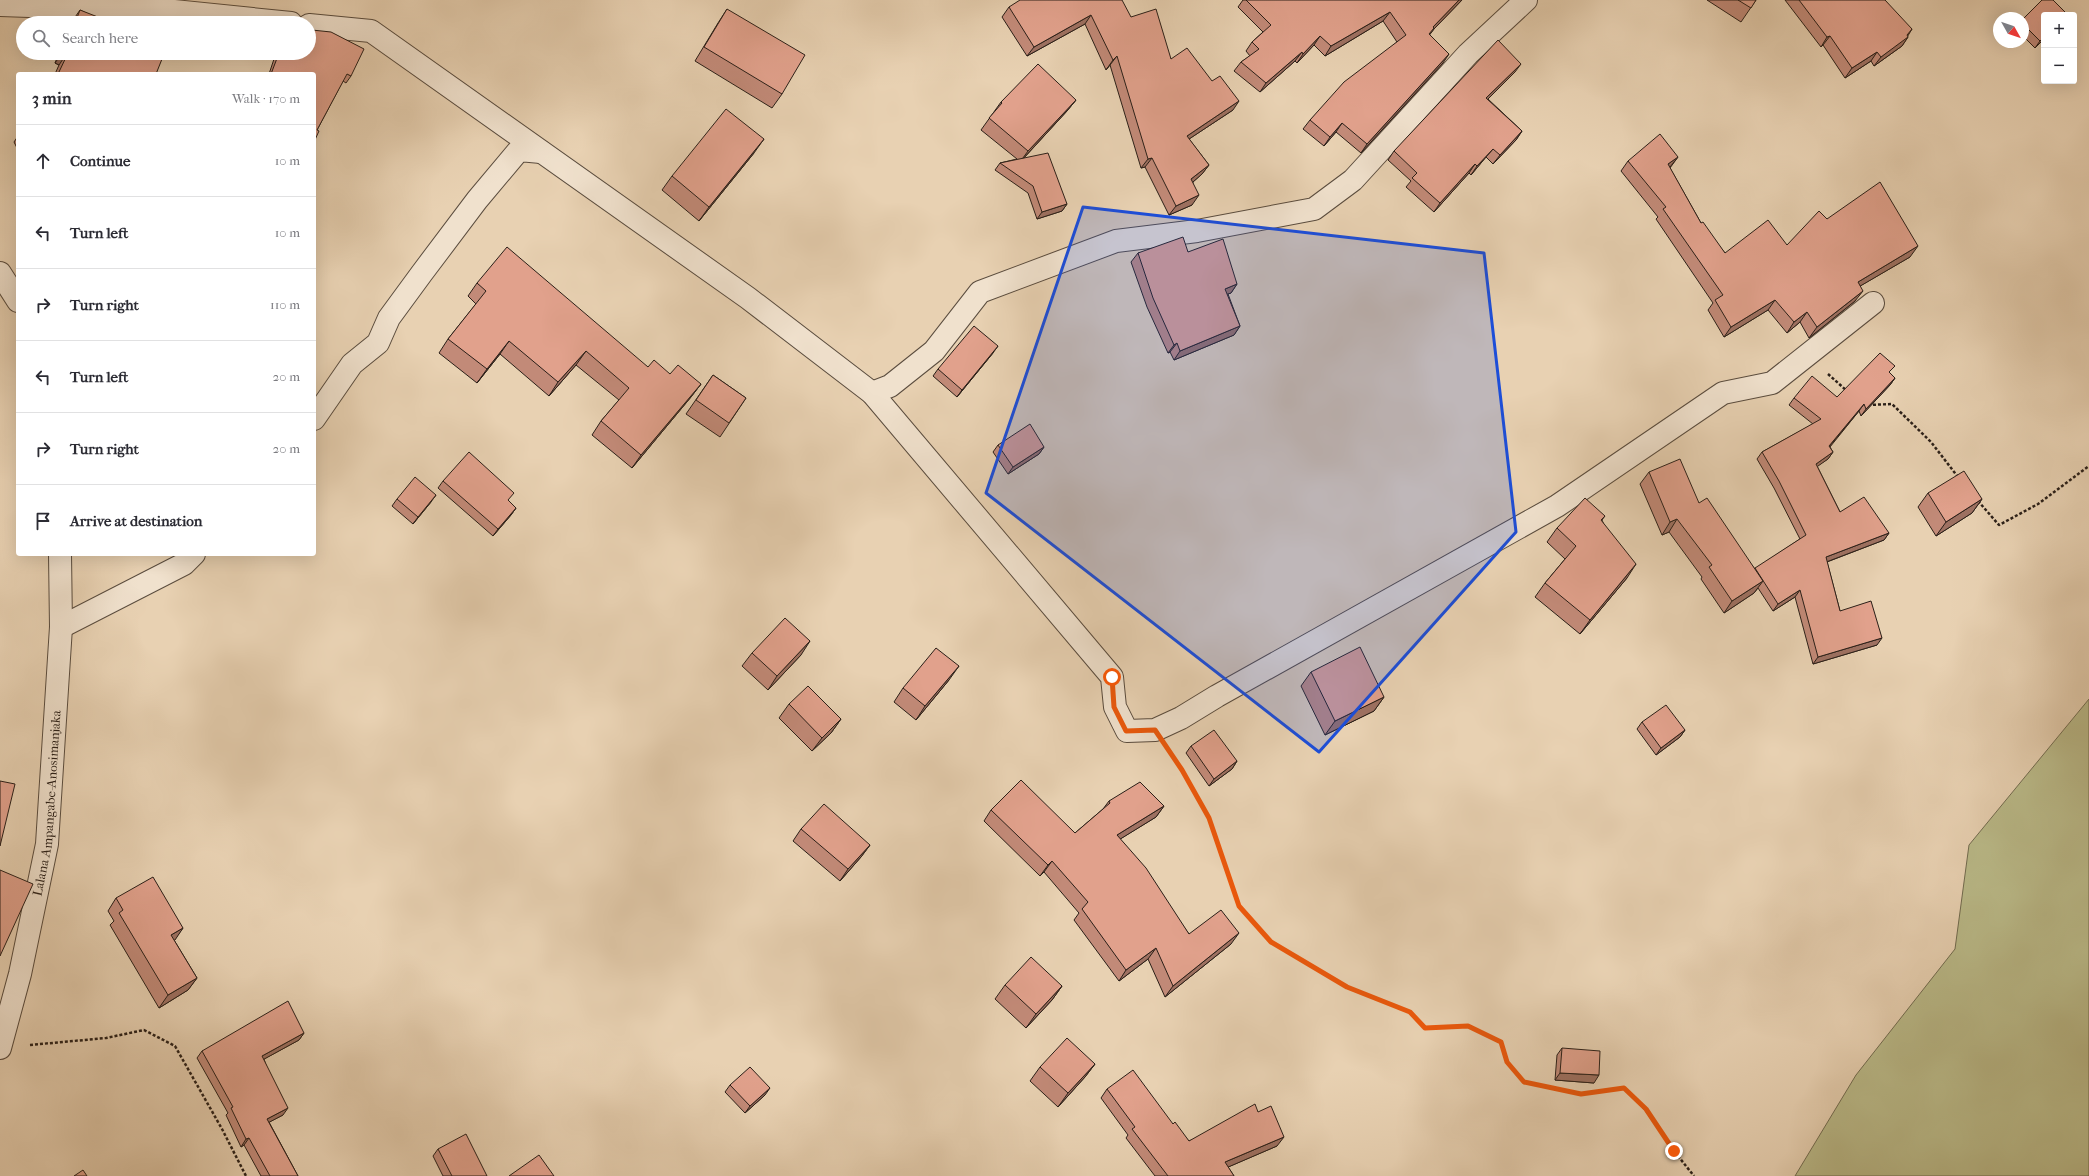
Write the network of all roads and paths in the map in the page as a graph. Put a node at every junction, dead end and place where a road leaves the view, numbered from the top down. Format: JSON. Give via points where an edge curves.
{"nodes":[{"id":1,"x":1526,"y":0,"type":"edge"},
{"id":2,"x":0,"y":5,"type":"edge"},
{"id":3,"x":216,"y":16,"type":"edge"},
{"id":4,"x":316,"y":26,"type":"edge"},
{"id":5,"x":541,"y":152,"type":"junction"},
{"id":6,"x":0,"y":273,"type":"edge"},
{"id":7,"x":16,"y":298,"type":"edge"},
{"id":8,"x":1873,"y":302,"type":"dead end"},
{"id":9,"x":1809,"y":353,"type":"junction"},
{"id":10,"x":872,"y":393,"type":"junction"},
{"id":11,"x":1849,"y":393,"type":"edge"},
{"id":12,"x":1864,"y":406,"type":"edge"},
{"id":13,"x":316,"y":416,"type":"edge"},
{"id":14,"x":2089,"y":466,"type":"edge"},
{"id":15,"x":1959,"y":478,"type":"edge"},
{"id":16,"x":1973,"y":496,"type":"edge"},
{"id":17,"x":60,"y":556,"type":"edge"},
{"id":18,"x":192,"y":556,"type":"edge"},
{"id":19,"x":61,"y":627,"type":"junction"},
{"id":20,"x":1155,"y":730,"type":"junction"},
{"id":21,"x":1,"y":1048,"type":"edge"},
{"id":22,"x":246,"y":1176,"type":"edge"},
{"id":23,"x":1694,"y":1176,"type":"edge"}],
"edges":[{"from":1,"to":10,"type":"street","via":[[1468,54],[1352,180],[1314,209],[1197,231],[1116,241],[980,292],[934,351],[890,386]]},
{"from":2,"to":3,"type":"street"},
{"from":4,"to":5,"type":"street","via":[[371,31]]},
{"from":5,"to":10,"type":"street","via":[[748,298]]},
{"from":5,"to":13,"type":"street","via":[[519,150],[477,200],[403,298],[389,318],[378,343],[352,364]]},
{"from":6,"to":7,"type":"street"},
{"from":8,"to":9,"type":"street"},
{"from":9,"to":11,"type":"path"},
{"from":9,"to":20,"type":"street","via":[[1772,383],[1722,393],[1557,506],[1181,718]]},
{"from":10,"to":20,"type":"street","via":[[1112,677],[1114,707],[1126,731]]},
{"from":12,"to":15,"type":"path","via":[[1892,404],[1931,442]]},
{"from":14,"to":16,"type":"path","via":[[2038,504],[1999,525]]},
{"from":17,"to":19,"type":"street","name":"Lalana Ampangabe-Anosimanjaka"},
{"from":18,"to":19,"type":"street","via":[[184,564]]},
{"from":19,"to":21,"type":"street","name":"Lalana Ampangabe-Anosimanjaka","via":[[47,844],[20,974]]},
{"from":20,"to":23,"type":"path","via":[[1182,770],[1209,818],[1239,906],[1271,942],[1347,987],[1410,1012],[1425,1028],[1468,1026],[1501,1042],[1507,1062],[1524,1082],[1581,1094],[1624,1088],[1646,1109]]},
{"from":21,"to":22,"type":"path","via":[[106,1038],[144,1030],[175,1046]]}]}
